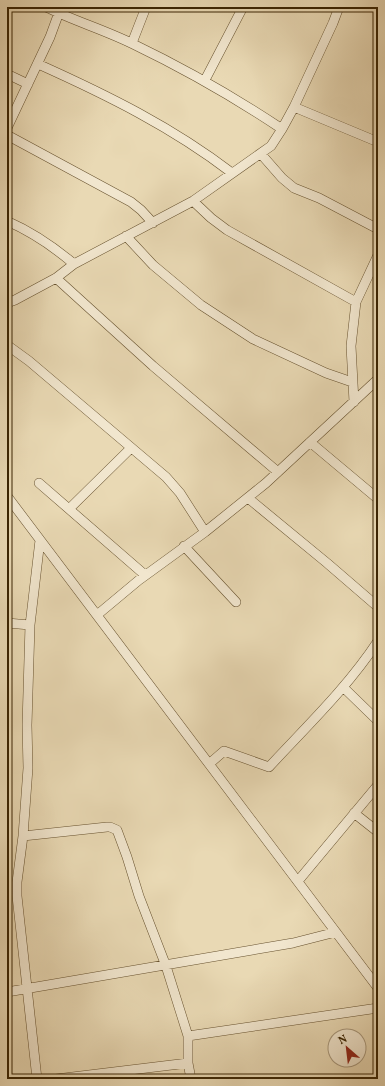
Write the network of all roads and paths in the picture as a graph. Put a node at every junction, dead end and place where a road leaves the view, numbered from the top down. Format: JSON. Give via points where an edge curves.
{"nodes":[{"id":1,"x":46,"y":7,"type":"edge"},
{"id":2,"x":146,"y":7,"type":"edge"},
{"id":3,"x":243,"y":7,"type":"edge"},
{"id":4,"x":339,"y":7,"type":"edge"},
{"id":5,"x":60,"y":10,"type":"edge"},
{"id":6,"x":132,"y":43,"type":"junction"},
{"id":7,"x":38,"y":64,"type":"junction"},
{"id":8,"x":7,"y":74,"type":"edge"},
{"id":9,"x":205,"y":80,"type":"junction"},
{"id":10,"x":28,"y":84,"type":"junction"},
{"id":11,"x":294,"y":107,"type":"junction"},
{"id":12,"x":7,"y":128,"type":"edge"},
{"id":13,"x":282,"y":129,"type":"junction"},
{"id":14,"x":7,"y":135,"type":"edge"},
{"id":15,"x":378,"y":142,"type":"edge"},
{"id":16,"x":260,"y":154,"type":"junction"},
{"id":17,"x":232,"y":173,"type":"junction"},
{"id":18,"x":193,"y":201,"type":"junction"},
{"id":19,"x":7,"y":221,"type":"edge"},
{"id":20,"x":153,"y":223,"type":"junction"},
{"id":21,"x":378,"y":229,"type":"edge"},
{"id":22,"x":126,"y":236,"type":"junction"},
{"id":23,"x":378,"y":255,"type":"edge"},
{"id":24,"x":74,"y":264,"type":"junction"},
{"id":25,"x":56,"y":278,"type":"junction"},
{"id":26,"x":356,"y":302,"type":"junction"},
{"id":27,"x":7,"y":303,"type":"edge"},
{"id":28,"x":7,"y":345,"type":"edge"},
{"id":29,"x":378,"y":378,"type":"edge"},
{"id":30,"x":352,"y":382,"type":"junction"},
{"id":31,"x":354,"y":402,"type":"junction"},
{"id":32,"x":310,"y":442,"type":"junction"},
{"id":33,"x":132,"y":448,"type":"junction"},
{"id":34,"x":278,"y":472,"type":"junction"},
{"id":35,"x":39,"y":483,"type":"dead end"},
{"id":36,"x":7,"y":496,"type":"edge"},
{"id":37,"x":248,"y":498,"type":"junction"},
{"id":38,"x":378,"y":499,"type":"edge"},
{"id":39,"x":69,"y":509,"type":"junction"},
{"id":40,"x":206,"y":532,"type":"junction"},
{"id":41,"x":40,"y":540,"type":"junction"},
{"id":42,"x":184,"y":546,"type":"junction"},
{"id":43,"x":144,"y":575,"type":"junction"},
{"id":44,"x":236,"y":602,"type":"dead end"},
{"id":45,"x":378,"y":607,"type":"edge"},
{"id":46,"x":97,"y":616,"type":"junction"},
{"id":47,"x":7,"y":623,"type":"edge"},
{"id":48,"x":30,"y":624,"type":"junction"},
{"id":49,"x":378,"y":641,"type":"edge"},
{"id":50,"x":344,"y":688,"type":"junction"},
{"id":51,"x":378,"y":721,"type":"edge"},
{"id":52,"x":209,"y":764,"type":"junction"},
{"id":53,"x":378,"y":785,"type":"edge"},
{"id":54,"x":354,"y":812,"type":"junction"},
{"id":55,"x":378,"y":832,"type":"edge"},
{"id":56,"x":23,"y":836,"type":"junction"},
{"id":57,"x":298,"y":881,"type":"junction"},
{"id":58,"x":336,"y":932,"type":"junction"},
{"id":59,"x":166,"y":966,"type":"junction"},
{"id":60,"x":28,"y":988,"type":"junction"},
{"id":61,"x":378,"y":988,"type":"edge"},
{"id":62,"x":7,"y":992,"type":"edge"},
{"id":63,"x":378,"y":1008,"type":"edge"},
{"id":64,"x":188,"y":1036,"type":"junction"},
{"id":65,"x":188,"y":1063,"type":"junction"},
{"id":66,"x":37,"y":1079,"type":"edge"},
{"id":67,"x":56,"y":1079,"type":"edge"},
{"id":68,"x":192,"y":1079,"type":"edge"}],
"edges":[{"from":1,"to":5,"type":"street"},
{"from":2,"to":6,"type":"street"},
{"from":3,"to":9,"type":"street"},
{"from":4,"to":11,"type":"street"},
{"from":5,"to":6,"type":"street"},
{"from":5,"to":7,"type":"street"},
{"from":6,"to":9,"type":"street"},
{"from":7,"to":10,"type":"street"},
{"from":7,"to":17,"type":"street","via":[[98,91],[150,119]]},
{"from":8,"to":10,"type":"street"},
{"from":9,"to":13,"type":"street"},
{"from":10,"to":12,"type":"street"},
{"from":11,"to":13,"type":"street"},
{"from":11,"to":15,"type":"street"},
{"from":13,"to":16,"type":"street","via":[[271,146]]},
{"from":14,"to":20,"type":"street","via":[[131,202]]},
{"from":16,"to":17,"type":"street"},
{"from":16,"to":21,"type":"street","via":[[294,188]]},
{"from":17,"to":18,"type":"street"},
{"from":18,"to":20,"type":"street"},
{"from":18,"to":26,"type":"street","via":[[227,230]]},
{"from":19,"to":24,"type":"street","via":[[56,249]]},
{"from":20,"to":22,"type":"street"},
{"from":22,"to":24,"type":"street"},
{"from":22,"to":30,"type":"street","via":[[153,265],[195,300],[253,340]]},
{"from":23,"to":26,"type":"street"},
{"from":24,"to":25,"type":"street"},
{"from":25,"to":27,"type":"street"},
{"from":25,"to":34,"type":"street","via":[[153,366]]},
{"from":26,"to":30,"type":"street","via":[[351,346]]},
{"from":28,"to":33,"type":"street"},
{"from":29,"to":31,"type":"street"},
{"from":30,"to":31,"type":"street"},
{"from":31,"to":32,"type":"street"},
{"from":32,"to":34,"type":"street"},
{"from":32,"to":38,"type":"street"},
{"from":33,"to":39,"type":"street"},
{"from":33,"to":40,"type":"street","via":[[166,477]]},
{"from":34,"to":37,"type":"street"},
{"from":35,"to":39,"type":"street"},
{"from":36,"to":41,"type":"street"},
{"from":37,"to":40,"type":"street"},
{"from":37,"to":45,"type":"street"},
{"from":39,"to":43,"type":"street"},
{"from":40,"to":42,"type":"street"},
{"from":41,"to":46,"type":"street"},
{"from":41,"to":48,"type":"street"},
{"from":42,"to":43,"type":"street"},
{"from":42,"to":44,"type":"street"},
{"from":43,"to":46,"type":"street"},
{"from":46,"to":52,"type":"street"},
{"from":47,"to":48,"type":"street"},
{"from":48,"to":56,"type":"street","via":[[28,768]]},
{"from":49,"to":50,"type":"street"},
{"from":50,"to":51,"type":"street"},
{"from":50,"to":52,"type":"street","via":[[269,767],[224,752]]},
{"from":52,"to":57,"type":"street"},
{"from":53,"to":54,"type":"street"},
{"from":54,"to":55,"type":"street"},
{"from":54,"to":57,"type":"street"},
{"from":56,"to":59,"type":"street","via":[[107,827],[117,830]]},
{"from":56,"to":60,"type":"street","via":[[17,896]]},
{"from":57,"to":58,"type":"street"},
{"from":58,"to":59,"type":"street","via":[[293,943]]},
{"from":58,"to":61,"type":"street"},
{"from":59,"to":60,"type":"street"},
{"from":59,"to":64,"type":"street"},
{"from":60,"to":62,"type":"street"},
{"from":60,"to":66,"type":"street"},
{"from":63,"to":64,"type":"street"},
{"from":64,"to":65,"type":"street"},
{"from":65,"to":67,"type":"street"},
{"from":65,"to":68,"type":"street"}]}
